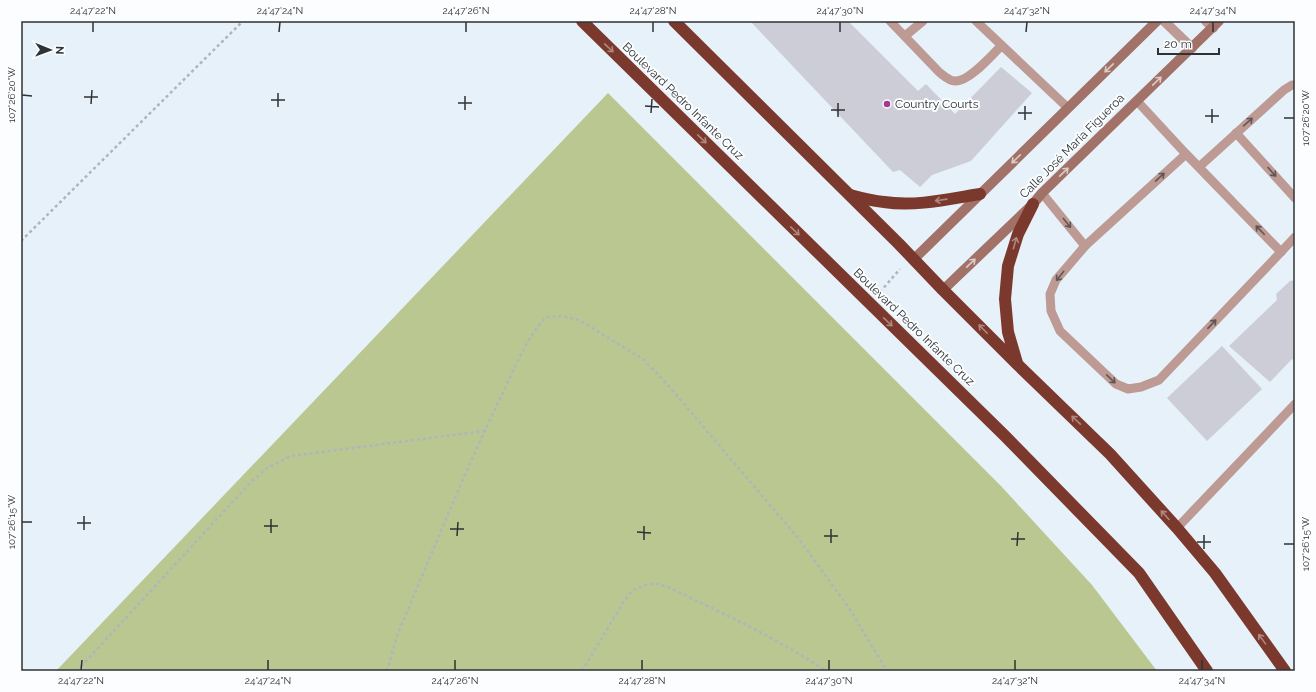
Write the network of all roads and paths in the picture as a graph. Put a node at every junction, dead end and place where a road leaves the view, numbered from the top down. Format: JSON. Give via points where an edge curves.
{"nodes":[{"id":1,"x":243,"y":21,"type":"edge"},
{"id":2,"x":582,"y":21,"type":"edge"},
{"id":3,"x":674,"y":21,"type":"edge"},
{"id":4,"x":890,"y":21,"type":"edge"},
{"id":5,"x":923,"y":21,"type":"edge"},
{"id":6,"x":976,"y":21,"type":"edge"},
{"id":7,"x":1157,"y":21,"type":"edge"},
{"id":8,"x":1164,"y":21,"type":"edge"},
{"id":9,"x":1213,"y":23,"type":"edge"},
{"id":10,"x":905,"y":36,"type":"junction"},
{"id":11,"x":1001,"y":46,"type":"junction"},
{"id":12,"x":1192,"y":48,"type":"junction"},
{"id":13,"x":1295,"y":85,"type":"edge"},
{"id":14,"x":1137,"y":100,"type":"junction"},
{"id":15,"x":1068,"y":108,"type":"junction"},
{"id":16,"x":1236,"y":133,"type":"junction"},
{"id":17,"x":1186,"y":154,"type":"junction"},
{"id":18,"x":1199,"y":167,"type":"junction"},
{"id":19,"x":1042,"y":193,"type":"junction"},
{"id":20,"x":980,"y":194,"type":"junction"},
{"id":21,"x":850,"y":195,"type":"junction"},
{"id":22,"x":1295,"y":198,"type":"edge"},
{"id":23,"x":1033,"y":204,"type":"junction"},
{"id":24,"x":1295,"y":237,"type":"edge"},
{"id":25,"x":21,"y":241,"type":"edge"},
{"id":26,"x":1086,"y":246,"type":"junction"},
{"id":27,"x":1281,"y":252,"type":"junction"},
{"id":28,"x":912,"y":258,"type":"junction"},
{"id":29,"x":943,"y":290,"type":"junction"},
{"id":30,"x":870,"y":304,"type":"junction"},
{"id":31,"x":1017,"y":364,"type":"junction"},
{"id":32,"x":1295,"y":404,"type":"edge"},
{"id":33,"x":484,"y":431,"type":"junction"},
{"id":34,"x":1177,"y":528,"type":"junction"},
{"id":35,"x":77,"y":671,"type":"edge"},
{"id":36,"x":386,"y":671,"type":"edge"},
{"id":37,"x":582,"y":671,"type":"edge"},
{"id":38,"x":826,"y":671,"type":"edge"},
{"id":39,"x":887,"y":671,"type":"edge"},
{"id":40,"x":1207,"y":671,"type":"edge"},
{"id":41,"x":1285,"y":671,"type":"edge"}],
"edges":[{"from":1,"to":25,"type":"path"},
{"from":2,"to":30,"type":"highway","name":"Boulevard Pedro Infante Cruz","one_way":true},
{"from":3,"to":21,"type":"highway"},
{"from":4,"to":10,"type":"lane"},
{"from":5,"to":10,"type":"lane"},
{"from":6,"to":11,"type":"lane"},
{"from":7,"to":15,"type":"street","one_way":true},
{"from":8,"to":12,"type":"street"},
{"from":9,"to":12,"type":"street","name":"Calle José María Figueroa"},
{"from":10,"to":11,"type":"lane","via":[[939,72],[955,81],[962,80],[977,70]]},
{"from":11,"to":15,"type":"lane"},
{"from":14,"to":12,"type":"street","name":"Calle José María Figueroa","one_way":true},
{"from":16,"to":13,"type":"lane","one_way":true,"via":[[1284,90]]},
{"from":14,"to":17,"type":"lane"},
{"from":19,"to":14,"type":"street","name":"Calle José María Figueroa","one_way":true},
{"from":15,"to":20,"type":"street","one_way":true},
{"from":16,"to":18,"type":"lane"},
{"from":16,"to":22,"type":"lane","one_way":true},
{"from":17,"to":18,"type":"lane"},
{"from":26,"to":17,"type":"lane","one_way":true},
{"from":27,"to":18,"type":"lane","one_way":true},
{"from":19,"to":23,"type":"street","name":"Calle José María Figueroa"},
{"from":19,"to":26,"type":"lane","one_way":true},
{"from":20,"to":21,"type":"highway","one_way":true,"via":[[907,203],[884,203]]},
{"from":20,"to":28,"type":"street"},
{"from":21,"to":28,"type":"highway"},
{"from":29,"to":23,"type":"street","name":"Calle José María Figueroa","one_way":true},
{"from":31,"to":23,"type":"highway","one_way":true,"via":[[1008,332],[1005,299],[1008,266],[1018,234]]},
{"from":24,"to":27,"type":"lane"},
{"from":26,"to":27,"type":"lane","one_way":true,"via":[[1056,280],[1050,294],[1051,311],[1060,331],[1116,384],[1128,389],[1141,388],[1159,380]]},
{"from":28,"to":29,"type":"highway"},
{"from":28,"to":30,"type":"path"},
{"from":31,"to":29,"type":"highway","one_way":true},
{"from":30,"to":40,"type":"highway","name":"Boulevard Pedro Infante Cruz","one_way":true,"via":[[1005,436],[1139,573]]},
{"from":34,"to":31,"type":"highway","one_way":true,"via":[[1110,454]]},
{"from":32,"to":34,"type":"lane"},
{"from":33,"to":35,"type":"path","via":[[292,456],[267,468],[251,482]]},
{"from":33,"to":36,"type":"path","via":[[398,633]]},
{"from":33,"to":39,"type":"path","via":[[535,329],[546,317],[562,316],[579,320],[643,359],[667,384],[798,538],[849,608]]},
{"from":41,"to":34,"type":"highway","one_way":true,"via":[[1214,573]]},
{"from":37,"to":38,"type":"path","via":[[633,590],[648,584],[659,584],[751,627]]}]}
